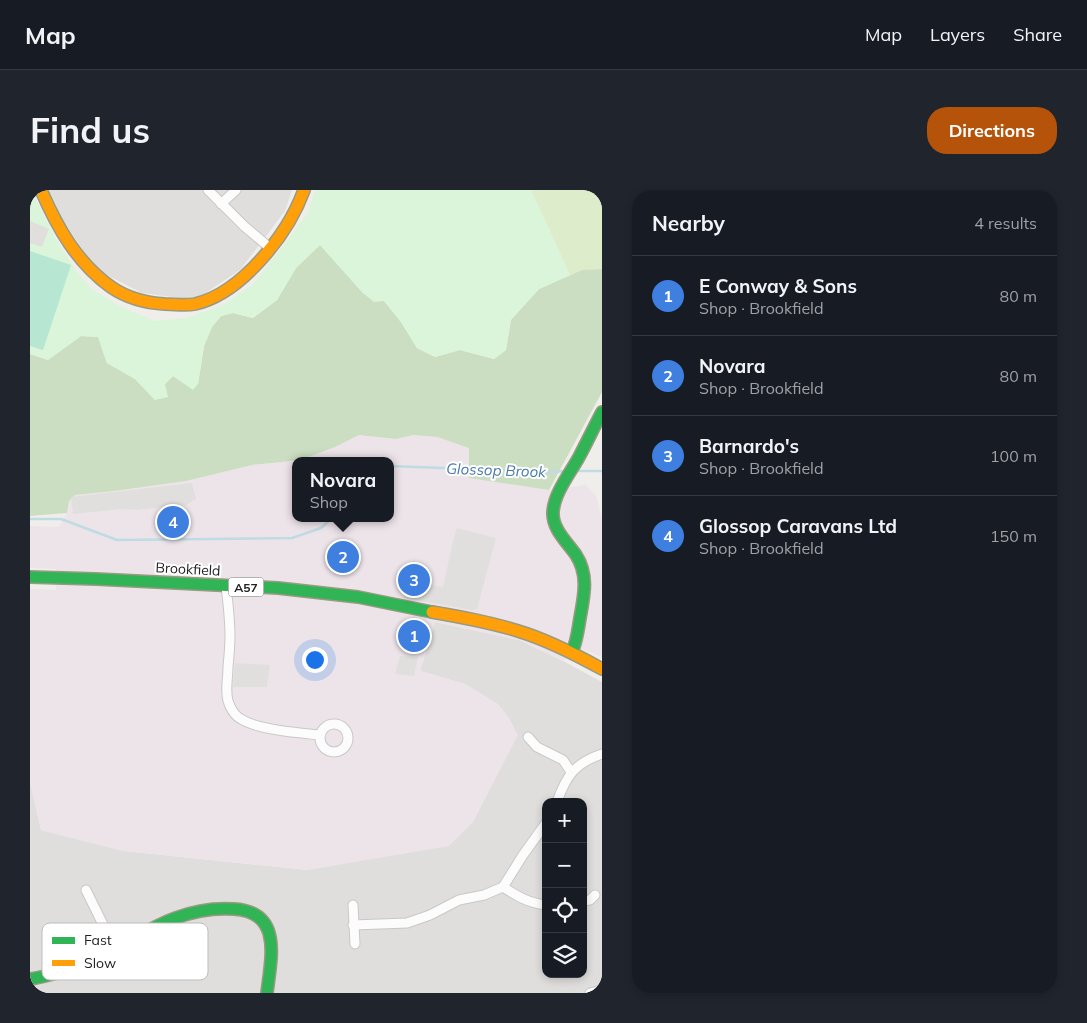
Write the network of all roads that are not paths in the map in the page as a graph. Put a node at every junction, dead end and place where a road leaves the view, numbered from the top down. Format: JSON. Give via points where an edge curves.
{"nodes":[{"id":1,"x":41,"y":190,"type":"edge"},
{"id":2,"x":208,"y":190,"type":"edge"},
{"id":3,"x":236,"y":190,"type":"edge"},
{"id":4,"x":304,"y":190,"type":"edge"},
{"id":5,"x":222,"y":204,"type":"junction"},
{"id":6,"x":270,"y":248,"type":"junction"},
{"id":7,"x":602,"y":412,"type":"edge"},
{"id":8,"x":30,"y":577,"type":"edge"},
{"id":9,"x":226,"y":586,"type":"junction"},
{"id":10,"x":572,"y":652,"type":"junction"},
{"id":11,"x":602,"y":669,"type":"edge"},
{"id":12,"x":320,"y":735,"type":"dead end"},
{"id":13,"x":528,"y":737,"type":"dead end"},
{"id":14,"x":602,"y":754,"type":"edge"},
{"id":15,"x":571,"y":772,"type":"junction"},
{"id":16,"x":558,"y":798,"type":"edge"},
{"id":17,"x":542,"y":829,"type":"edge"},
{"id":18,"x":502,"y":887,"type":"junction"},
{"id":19,"x":86,"y":890,"type":"dead end"},
{"id":20,"x":595,"y":895,"type":"dead end"},
{"id":21,"x":587,"y":900,"type":"edge"},
{"id":22,"x":353,"y":905,"type":"dead end"},
{"id":23,"x":542,"y":905,"type":"edge"},
{"id":24,"x":103,"y":923,"type":"edge"},
{"id":25,"x":162,"y":923,"type":"edge"},
{"id":26,"x":353,"y":925,"type":"junction"},
{"id":27,"x":355,"y":944,"type":"dead end"},
{"id":28,"x":602,"y":990,"type":"edge"},
{"id":29,"x":267,"y":993,"type":"edge"},
{"id":30,"x":590,"y":993,"type":"edge"}],
"edges":[{"from":1,"to":6,"type":"street","via":[[62,232],[93,273],[128,296],[149,303],[196,304],[215,296],[237,283]]},
{"from":2,"to":5,"type":"street"},
{"from":3,"to":5,"type":"street"},
{"from":4,"to":6,"type":"street","via":[[294,214]]},
{"from":5,"to":6,"type":"street"},
{"from":7,"to":10,"type":"street","via":[[565,481],[553,511],[555,525],[580,562],[584,575],[584,600]]},
{"from":8,"to":9,"type":"street","name":"Brookfield","number":"A57"},
{"from":9,"to":10,"type":"street","name":"Brookfield","number":"A57","via":[[358,597],[491,623]]},
{"from":9,"to":12,"type":"street","via":[[230,617],[227,686],[231,708],[241,720],[251,724]]},
{"from":10,"to":11,"type":"street","name":"Brookfield","number":"A57"},
{"from":13,"to":15,"type":"street","via":[[537,747],[562,760]]},
{"from":14,"to":15,"type":"street"},
{"from":15,"to":16,"type":"street"},
{"from":17,"to":18,"type":"street"},
{"from":18,"to":23,"type":"street","via":[[534,904]]},
{"from":18,"to":26,"type":"street","via":[[459,900],[406,923]]},
{"from":19,"to":24,"type":"street"},
{"from":20,"to":21,"type":"street"},
{"from":22,"to":26,"type":"street"},
{"from":25,"to":29,"type":"street","via":[[196,910],[230,908],[255,913],[264,920],[271,937]]},
{"from":26,"to":27,"type":"street"},
{"from":28,"to":30,"type":"street"}]}
